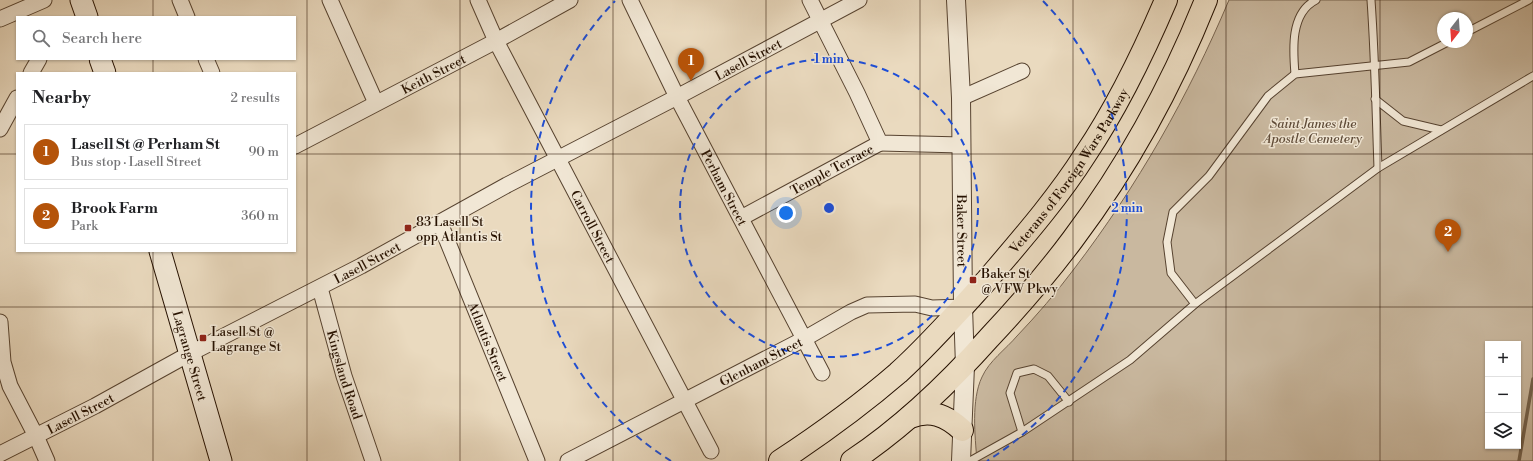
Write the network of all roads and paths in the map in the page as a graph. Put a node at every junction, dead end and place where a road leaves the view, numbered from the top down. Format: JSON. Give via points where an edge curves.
{"nodes":[{"id":1,"x":44,"y":0,"type":"edge"},
{"id":2,"x":180,"y":0,"type":"edge"},
{"id":3,"x":330,"y":0,"type":"edge"},
{"id":4,"x":478,"y":0,"type":"edge"},
{"id":5,"x":570,"y":0,"type":"edge"},
{"id":6,"x":630,"y":0,"type":"edge"},
{"id":7,"x":810,"y":0,"type":"edge"},
{"id":8,"x":859,"y":0,"type":"edge"},
{"id":9,"x":956,"y":0,"type":"edge"},
{"id":10,"x":1166,"y":0,"type":"edge"},
{"id":11,"x":1206,"y":0,"type":"edge"},
{"id":12,"x":1316,"y":0,"type":"edge"},
{"id":13,"x":1371,"y":0,"type":"edge"},
{"id":14,"x":1529,"y":0,"type":"edge"},
{"id":15,"x":187,"y":16,"type":"edge"},
{"id":16,"x":0,"y":18,"type":"edge"},
{"id":17,"x":820,"y":21,"type":"junction"},
{"id":18,"x":1473,"y":29,"type":"edge"},
{"id":19,"x":496,"y":40,"type":"junction"},
{"id":20,"x":1437,"y":48,"type":"edge"},
{"id":21,"x":38,"y":60,"type":"edge"},
{"id":22,"x":100,"y":60,"type":"edge"},
{"id":23,"x":206,"y":60,"type":"edge"},
{"id":24,"x":1376,"y":65,"type":"junction"},
{"id":25,"x":1022,"y":71,"type":"dead end"},
{"id":26,"x":32,"y":72,"type":"edge"},
{"id":27,"x":104,"y":72,"type":"edge"},
{"id":28,"x":212,"y":72,"type":"edge"},
{"id":29,"x":1295,"y":74,"type":"junction"},
{"id":30,"x":1533,"y":76,"type":"edge"},
{"id":31,"x":677,"y":97,"type":"junction"},
{"id":32,"x":961,"y":98,"type":"junction"},
{"id":33,"x":16,"y":100,"type":"edge"},
{"id":34,"x":1375,"y":100,"type":"junction"},
{"id":35,"x":376,"y":103,"type":"junction"},
{"id":36,"x":0,"y":129,"type":"edge"},
{"id":37,"x":1440,"y":130,"type":"junction"},
{"id":38,"x":880,"y":143,"type":"junction"},
{"id":39,"x":296,"y":145,"type":"edge"},
{"id":40,"x":962,"y":145,"type":"junction"},
{"id":41,"x":558,"y":159,"type":"junction"},
{"id":42,"x":1378,"y":168,"type":"junction"},
{"id":43,"x":741,"y":218,"type":"junction"},
{"id":44,"x":440,"y":223,"type":"junction"},
{"id":45,"x":160,"y":252,"type":"edge"},
{"id":46,"x":320,"y":288,"type":"junction"},
{"id":47,"x":1195,"y":304,"type":"junction"},
{"id":48,"x":963,"y":307,"type":"junction"},
{"id":49,"x":0,"y":322,"type":"edge"},
{"id":50,"x":804,"y":339,"type":"junction"},
{"id":51,"x":189,"y":354,"type":"junction"},
{"id":52,"x":965,"y":364,"type":"junction"},
{"id":53,"x":822,"y":373,"type":"dead end"},
{"id":54,"x":685,"y":401,"type":"junction"},
{"id":55,"x":1069,"y":402,"type":"junction"},
{"id":56,"x":910,"y":417,"type":"junction"},
{"id":57,"x":962,"y":430,"type":"junction"},
{"id":58,"x":1022,"y":432,"type":"junction"},
{"id":59,"x":36,"y":436,"type":"junction"},
{"id":60,"x":711,"y":451,"type":"dead end"},
{"id":61,"x":0,"y":454,"type":"edge"},
{"id":62,"x":47,"y":461,"type":"edge"},
{"id":63,"x":221,"y":461,"type":"edge"},
{"id":64,"x":373,"y":461,"type":"edge"},
{"id":65,"x":537,"y":461,"type":"edge"},
{"id":66,"x":568,"y":461,"type":"edge"},
{"id":67,"x":780,"y":461,"type":"edge"},
{"id":68,"x":852,"y":461,"type":"edge"},
{"id":69,"x":961,"y":461,"type":"edge"},
{"id":70,"x":970,"y":461,"type":"edge"}],
"edges":[{"from":1,"to":16,"type":"street"},
{"from":2,"to":15,"type":"street"},
{"from":3,"to":35,"type":"street"},
{"from":4,"to":19,"type":"street","name":"Carroll Street"},
{"from":5,"to":19,"type":"street","name":"Keith Street"},
{"from":6,"to":31,"type":"street","name":"Perham Street"},
{"from":7,"to":17,"type":"street"},
{"from":8,"to":17,"type":"street","name":"Lasell Street"},
{"from":9,"to":32,"type":"street","name":"Baker Street"},
{"from":10,"to":48,"type":"highway","name":"Veterans of Foreign Wars Parkway","via":[[1122,93],[1085,155],[1049,205]]},
{"from":11,"to":52,"type":"highway","via":[[1158,105],[1100,202],[1046,273]]},
{"from":12,"to":29,"type":"lane","via":[[1309,4],[1297,24],[1293,48]]},
{"from":13,"to":24,"type":"lane"},
{"from":14,"to":18,"type":"lane"},
{"from":17,"to":31,"type":"street","name":"Lasell Street"},
{"from":17,"to":38,"type":"street"},
{"from":19,"to":35,"type":"street","name":"Keith Street"},
{"from":19,"to":41,"type":"street","name":"Carroll Street"},
{"from":20,"to":24,"type":"lane","via":[[1409,62]]},
{"from":21,"to":26,"type":"street"},
{"from":22,"to":27,"type":"main road"},
{"from":23,"to":28,"type":"street"},
{"from":24,"to":29,"type":"lane"},
{"from":24,"to":34,"type":"lane"},
{"from":25,"to":32,"type":"street"},
{"from":29,"to":47,"type":"lane","via":[[1268,96],[1210,176],[1173,212],[1167,242],[1171,273]]},
{"from":30,"to":37,"type":"lane"},
{"from":31,"to":41,"type":"street","name":"Lasell Street"},
{"from":31,"to":43,"type":"street","name":"Perham Street"},
{"from":32,"to":40,"type":"street","name":"Baker Street"},
{"from":33,"to":36,"type":"street"},
{"from":34,"to":37,"type":"lane","via":[[1403,121]]},
{"from":34,"to":42,"type":"lane"},
{"from":35,"to":39,"type":"street","name":"Keith Street"},
{"from":37,"to":42,"type":"lane"},
{"from":38,"to":40,"type":"street"},
{"from":38,"to":43,"type":"street","name":"Temple Terrace"},
{"from":40,"to":48,"type":"street","name":"Baker Street"},
{"from":41,"to":44,"type":"street","name":"Lasell Street"},
{"from":41,"to":54,"type":"street","name":"Carroll Street"},
{"from":42,"to":47,"type":"lane"},
{"from":43,"to":50,"type":"street","name":"Perham Street"},
{"from":44,"to":46,"type":"street","name":"Lasell Street"},
{"from":44,"to":65,"type":"street","name":"Atlantis Street"},
{"from":45,"to":51,"type":"main road","name":"Lagrange Street"},
{"from":46,"to":51,"type":"street","name":"Lasell Street"},
{"from":46,"to":64,"type":"street","name":"Kingsland Road","via":[[344,376]]},
{"from":47,"to":55,"type":"lane","via":[[1130,360]]},
{"from":48,"to":50,"type":"street","name":"Glenham Street","via":[[867,305]]},
{"from":48,"to":52,"type":"street","name":"Baker Street"},
{"from":48,"to":67,"type":"highway","name":"Veterans of Foreign Wars Parkway","via":[[887,382],[836,423]]},
{"from":49,"to":59,"type":"street","via":[[3,362],[10,386]]},
{"from":50,"to":53,"type":"street","name":"Perham Street"},
{"from":50,"to":54,"type":"street","name":"Glenham Street"},
{"from":51,"to":59,"type":"street","name":"Lasell Street"},
{"from":51,"to":63,"type":"main road","name":"Lagrange Street"},
{"from":52,"to":56,"type":"highway"},
{"from":52,"to":57,"type":"street","name":"Baker Street"},
{"from":54,"to":60,"type":"street","name":"Carroll Street"},
{"from":54,"to":66,"type":"street","name":"Glenham Street"},
{"from":55,"to":58,"type":"lane"},
{"from":55,"to":58,"type":"lane","via":[[1048,376],[1034,368],[1016,373],[1010,393]]},
{"from":56,"to":57,"type":"highway","via":[[920,413],[939,415]]},
{"from":56,"to":68,"type":"highway"},
{"from":57,"to":69,"type":"street","name":"Baker Street"},
{"from":58,"to":70,"type":"lane"},
{"from":59,"to":61,"type":"street","name":"Lasell Street"},
{"from":59,"to":62,"type":"street"}]}
